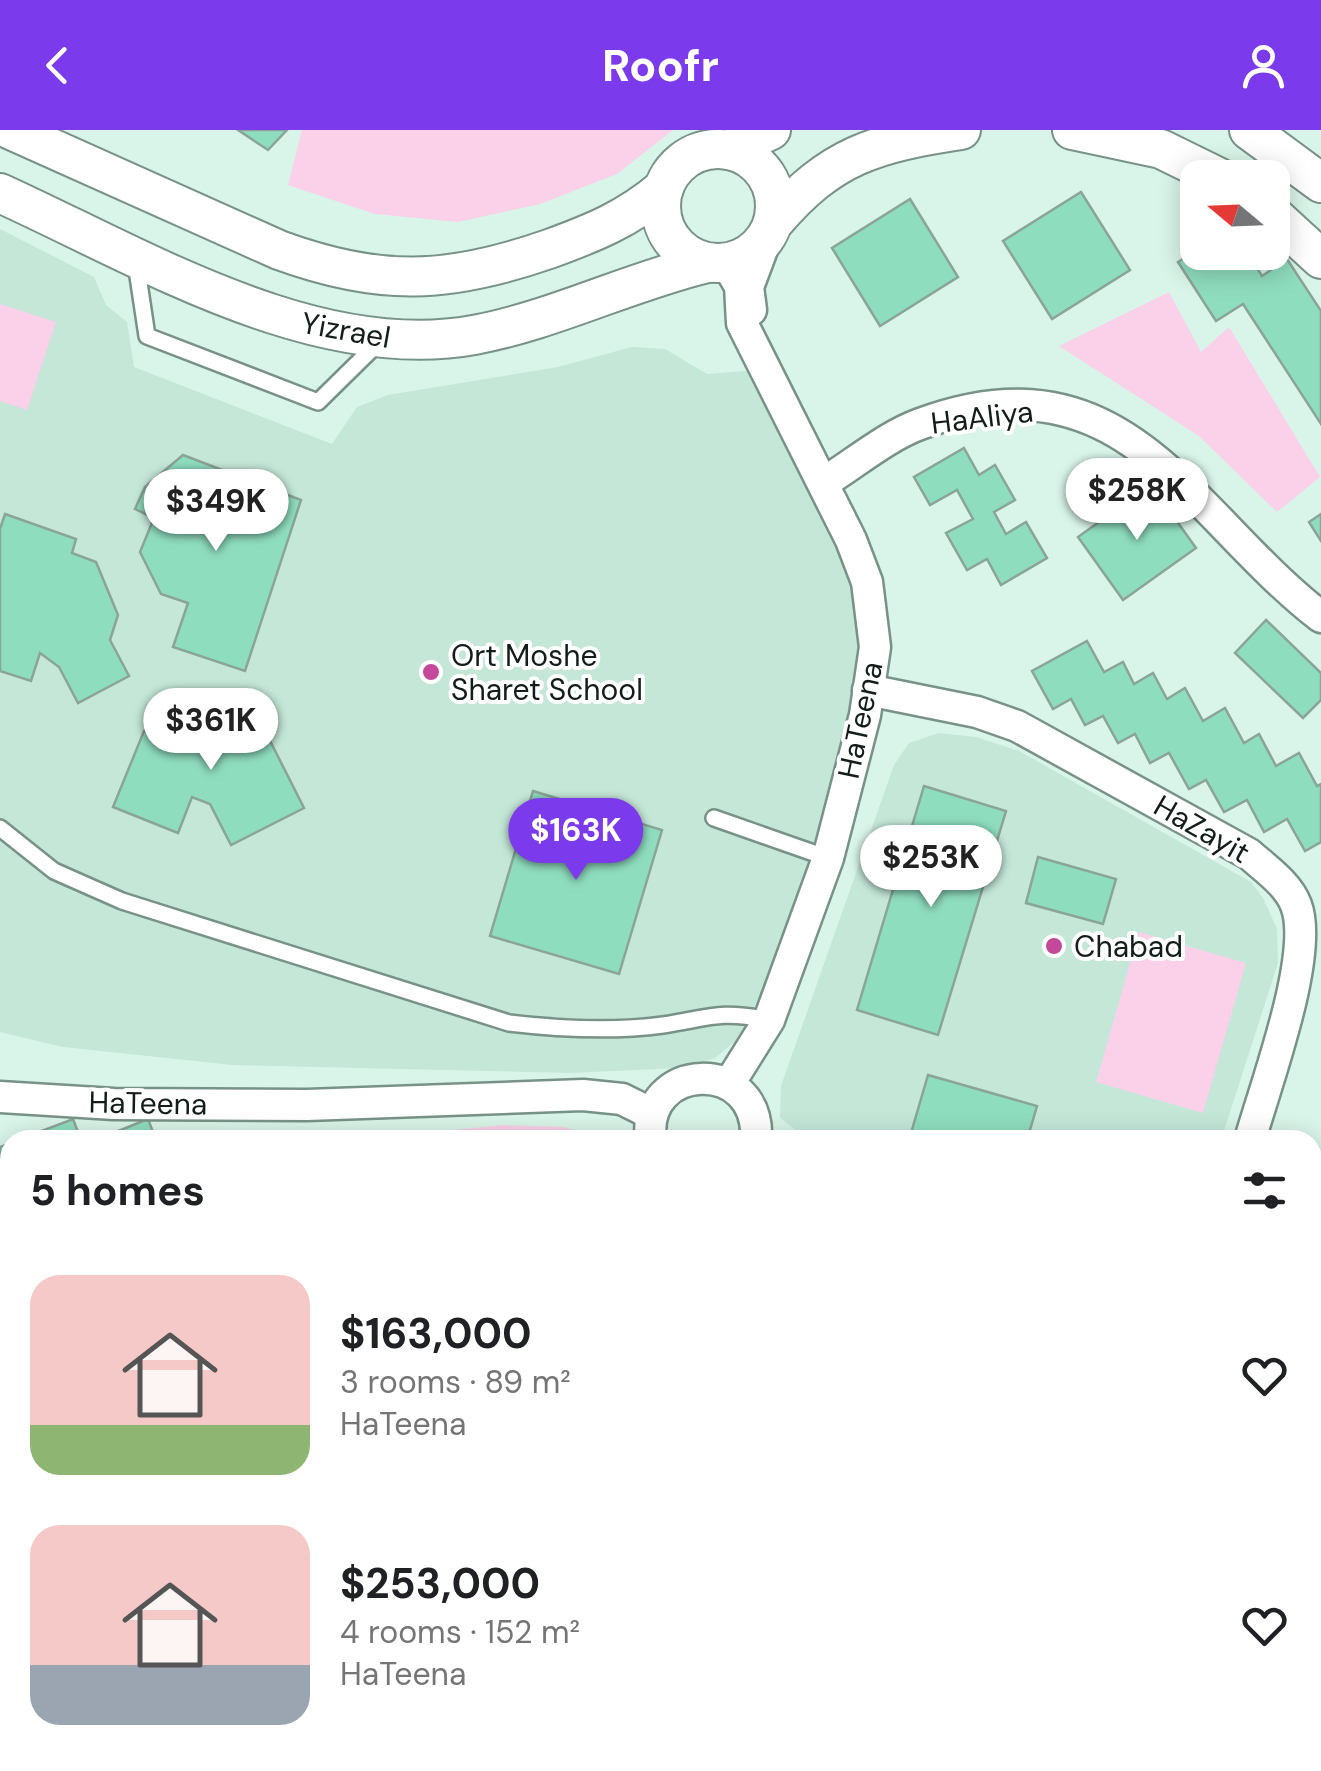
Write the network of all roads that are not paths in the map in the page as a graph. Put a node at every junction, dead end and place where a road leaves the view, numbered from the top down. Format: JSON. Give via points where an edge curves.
{"nodes":[{"id":1,"x":12,"y":130,"type":"edge"},
{"id":2,"x":771,"y":130,"type":"edge"},
{"id":3,"x":961,"y":130,"type":"edge"},
{"id":4,"x":1072,"y":130,"type":"edge"},
{"id":5,"x":1250,"y":130,"type":"edge"},
{"id":6,"x":729,"y":150,"type":"junction"},
{"id":7,"x":1183,"y":160,"type":"edge"},
{"id":8,"x":1321,"y":182,"type":"edge"},
{"id":9,"x":664,"y":188,"type":"junction"},
{"id":10,"x":0,"y":193,"type":"edge"},
{"id":11,"x":769,"y":231,"type":"junction"},
{"id":12,"x":1290,"y":231,"type":"edge"},
{"id":13,"x":134,"y":254,"type":"junction"},
{"id":14,"x":1321,"y":259,"type":"edge"},
{"id":15,"x":717,"y":263,"type":"junction"},
{"id":16,"x":381,"y":340,"type":"junction"},
{"id":17,"x":761,"y":357,"type":"junction"},
{"id":18,"x":823,"y":484,"type":"junction"},
{"id":19,"x":1321,"y":617,"type":"edge"},
{"id":20,"x":868,"y":690,"type":"junction"},
{"id":21,"x":714,"y":818,"type":"dead end"},
{"id":22,"x":0,"y":828,"type":"edge"},
{"id":23,"x":828,"y":858,"type":"junction"},
{"id":24,"x":769,"y":1020,"type":"junction"},
{"id":25,"x":729,"y":1084,"type":"junction"},
{"id":26,"x":0,"y":1097,"type":"edge"},
{"id":27,"x":652,"y":1127,"type":"edge"},
{"id":28,"x":754,"y":1130,"type":"edge"},
{"id":29,"x":1253,"y":1130,"type":"edge"}],
"edges":[{"from":1,"to":9,"type":"street","name":"Yizrael","via":[[278,250],[386,278],[494,267],[610,228]]},
{"from":2,"to":6,"type":"street"},
{"from":3,"to":11,"type":"street","via":[[842,161],[807,182]]},
{"from":4,"to":7,"type":"street"},
{"from":5,"to":8,"type":"street"},
{"from":6,"to":9,"type":"street","via":[[688,157]]},
{"from":6,"to":11,"type":"street","via":[[749,157],[773,189]]},
{"from":9,"to":15,"type":"street","via":[[661,208],[673,243],[688,256]]},
{"from":10,"to":13,"type":"street","name":"Yizrael"},
{"from":11,"to":15,"type":"street","via":[[744,258]]},
{"from":11,"to":17,"type":"street","name":"HaTeena","via":[[748,287]]},
{"from":12,"to":14,"type":"street"},
{"from":13,"to":16,"type":"street","name":"Yizrael","via":[[306,326]]},
{"from":13,"to":16,"type":"lane","via":[[147,336],[318,402]]},
{"from":15,"to":16,"type":"street","name":"Yizrael","via":[[510,327],[426,341]]},
{"from":15,"to":17,"type":"street","name":"HaTeena","via":[[740,286],[742,323]]},
{"from":17,"to":18,"type":"street","name":"HaTeena"},
{"from":18,"to":19,"type":"street","name":"HaAliya","via":[[918,424],[962,413],[1052,408],[1093,418],[1129,436],[1170,470]]},
{"from":18,"to":20,"type":"street","name":"HaTeena","via":[[867,582],[875,647]]},
{"from":20,"to":23,"type":"street","name":"HaTeena"},
{"from":20,"to":29,"type":"street","name":"HaZayit","via":[[1017,726],[1249,854],[1278,879],[1295,902],[1303,930]]},
{"from":21,"to":23,"type":"lane"},
{"from":22,"to":24,"type":"lane","via":[[54,871],[122,901],[509,1023],[613,1029],[730,1012]]},
{"from":23,"to":24,"type":"street","name":"HaTeena"},
{"from":24,"to":25,"type":"street","name":"HaTeena"},
{"from":25,"to":27,"type":"street","via":[[684,1081],[659,1100]]},
{"from":25,"to":28,"type":"street","via":[[750,1106]]},
{"from":26,"to":27,"type":"street","name":"HaTeena","via":[[308,1105],[583,1095],[622,1099]]}]}
